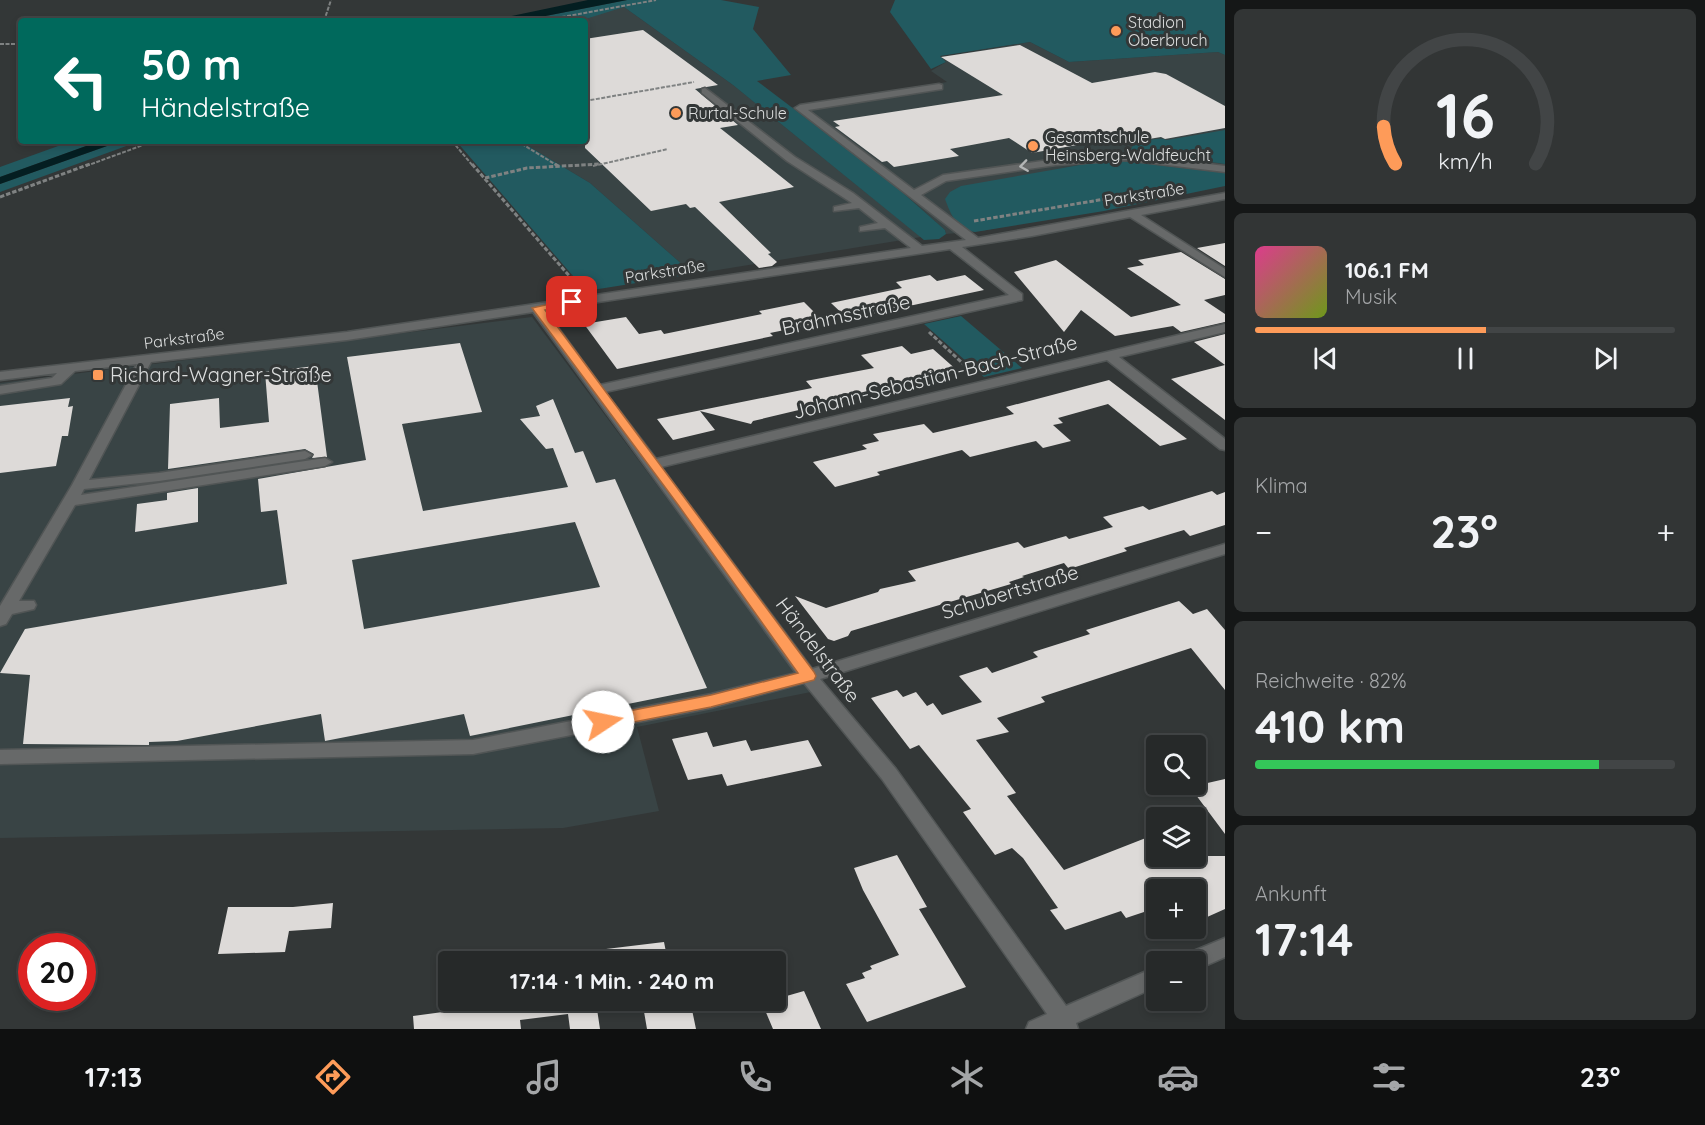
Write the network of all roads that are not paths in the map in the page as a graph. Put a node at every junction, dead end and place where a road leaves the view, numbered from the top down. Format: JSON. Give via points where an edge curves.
{"nodes":[{"id":1,"x":939,"y":87,"type":"dead end"},
{"id":2,"x":705,"y":91,"type":"road end"},
{"id":3,"x":1225,"y":168,"type":"edge"},
{"id":4,"x":915,"y":194,"type":"junction"},
{"id":5,"x":1225,"y":196,"type":"edge"},
{"id":6,"x":861,"y":204,"type":"junction"},
{"id":7,"x":838,"y":209,"type":"dead end"},
{"id":8,"x":1133,"y":214,"type":"junction"},
{"id":9,"x":887,"y":224,"type":"junction"},
{"id":10,"x":864,"y":229,"type":"dead end"},
{"id":11,"x":975,"y":241,"type":"junction"},
{"id":12,"x":951,"y":244,"type":"junction"},
{"id":13,"x":919,"y":249,"type":"junction"},
{"id":14,"x":1225,"y":274,"type":"edge"},
{"id":15,"x":537,"y":308,"type":"junction"},
{"id":16,"x":1225,"y":328,"type":"edge"},
{"id":17,"x":1109,"y":355,"type":"junction"},
{"id":18,"x":146,"y":360,"type":"junction"},
{"id":19,"x":71,"y":368,"type":"junction"},
{"id":20,"x":0,"y":376,"type":"edge"},
{"id":21,"x":599,"y":389,"type":"junction"},
{"id":22,"x":0,"y":390,"type":"edge"},
{"id":23,"x":1225,"y":446,"type":"edge"},
{"id":24,"x":310,"y":454,"type":"dead end"},
{"id":25,"x":325,"y":462,"type":"dead end"},
{"id":26,"x":654,"y":464,"type":"junction"},
{"id":27,"x":79,"y":485,"type":"junction"},
{"id":28,"x":69,"y":501,"type":"junction"},
{"id":29,"x":1225,"y":549,"type":"edge"},
{"id":30,"x":48,"y":565,"type":"dead end"},
{"id":31,"x":31,"y":568,"type":"junction"},
{"id":32,"x":28,"y":604,"type":"dead end"},
{"id":33,"x":3,"y":615,"type":"edge"},
{"id":34,"x":808,"y":676,"type":"junction"},
{"id":35,"x":0,"y":757,"type":"edge"},
{"id":36,"x":1225,"y":947,"type":"edge"},
{"id":37,"x":1206,"y":956,"type":"edge"},
{"id":38,"x":1146,"y":982,"type":"edge"},
{"id":39,"x":1065,"y":1024,"type":"edge"},
{"id":40,"x":1037,"y":1029,"type":"edge"}],
"edges":[{"from":1,"to":4,"type":"street","via":[[800,108]]},
{"from":2,"to":6,"type":"street","via":[[791,159]]},
{"from":3,"to":4,"type":"street","one_way":true,"via":[[1126,158],[1056,162],[943,178]]},
{"from":4,"to":11,"type":"street"},
{"from":5,"to":8,"type":"street","name":"Parkstraße"},
{"from":6,"to":7,"type":"street"},
{"from":6,"to":9,"type":"street"},
{"from":8,"to":11,"type":"street","name":"Parkstraße"},
{"from":8,"to":14,"type":"street"},
{"from":9,"to":10,"type":"street"},
{"from":9,"to":13,"type":"street"},
{"from":11,"to":12,"type":"street","name":"Parkstraße"},
{"from":12,"to":13,"type":"street","name":"Parkstraße"},
{"from":12,"to":21,"type":"street","name":"Brahmsstraße","via":[[1018,297]]},
{"from":13,"to":15,"type":"street","name":"Parkstraße"},
{"from":15,"to":18,"type":"street","name":"Parkstraße"},
{"from":15,"to":21,"type":"street","name":"Händelstraße"},
{"from":16,"to":17,"type":"street","name":"Johann-Sebastian-Bach-Straße"},
{"from":17,"to":23,"type":"street"},
{"from":17,"to":26,"type":"street","name":"Johann-Sebastian-Bach-Straße"},
{"from":18,"to":19,"type":"street","name":"Parkstraße"},
{"from":18,"to":27,"type":"street"},
{"from":19,"to":20,"type":"street","name":"Parkstraße"},
{"from":19,"to":22,"type":"street","via":[[56,381]]},
{"from":21,"to":26,"type":"street","name":"Händelstraße"},
{"from":24,"to":27,"type":"street"},
{"from":25,"to":28,"type":"street"},
{"from":26,"to":34,"type":"street","name":"Händelstraße"},
{"from":27,"to":28,"type":"street"},
{"from":28,"to":31,"type":"street"},
{"from":29,"to":34,"type":"street","name":"Schubertstraße"},
{"from":30,"to":31,"type":"street"},
{"from":31,"to":33,"type":"street"},
{"from":32,"to":33,"type":"street"},
{"from":34,"to":35,"type":"street","name":"Schubertstraße","via":[[711,701],[473,747]]},
{"from":34,"to":39,"type":"street","name":"Händelstraße","via":[[889,774]]},
{"from":36,"to":37,"type":"street"},
{"from":38,"to":39,"type":"street"},
{"from":39,"to":40,"type":"street"}]}
